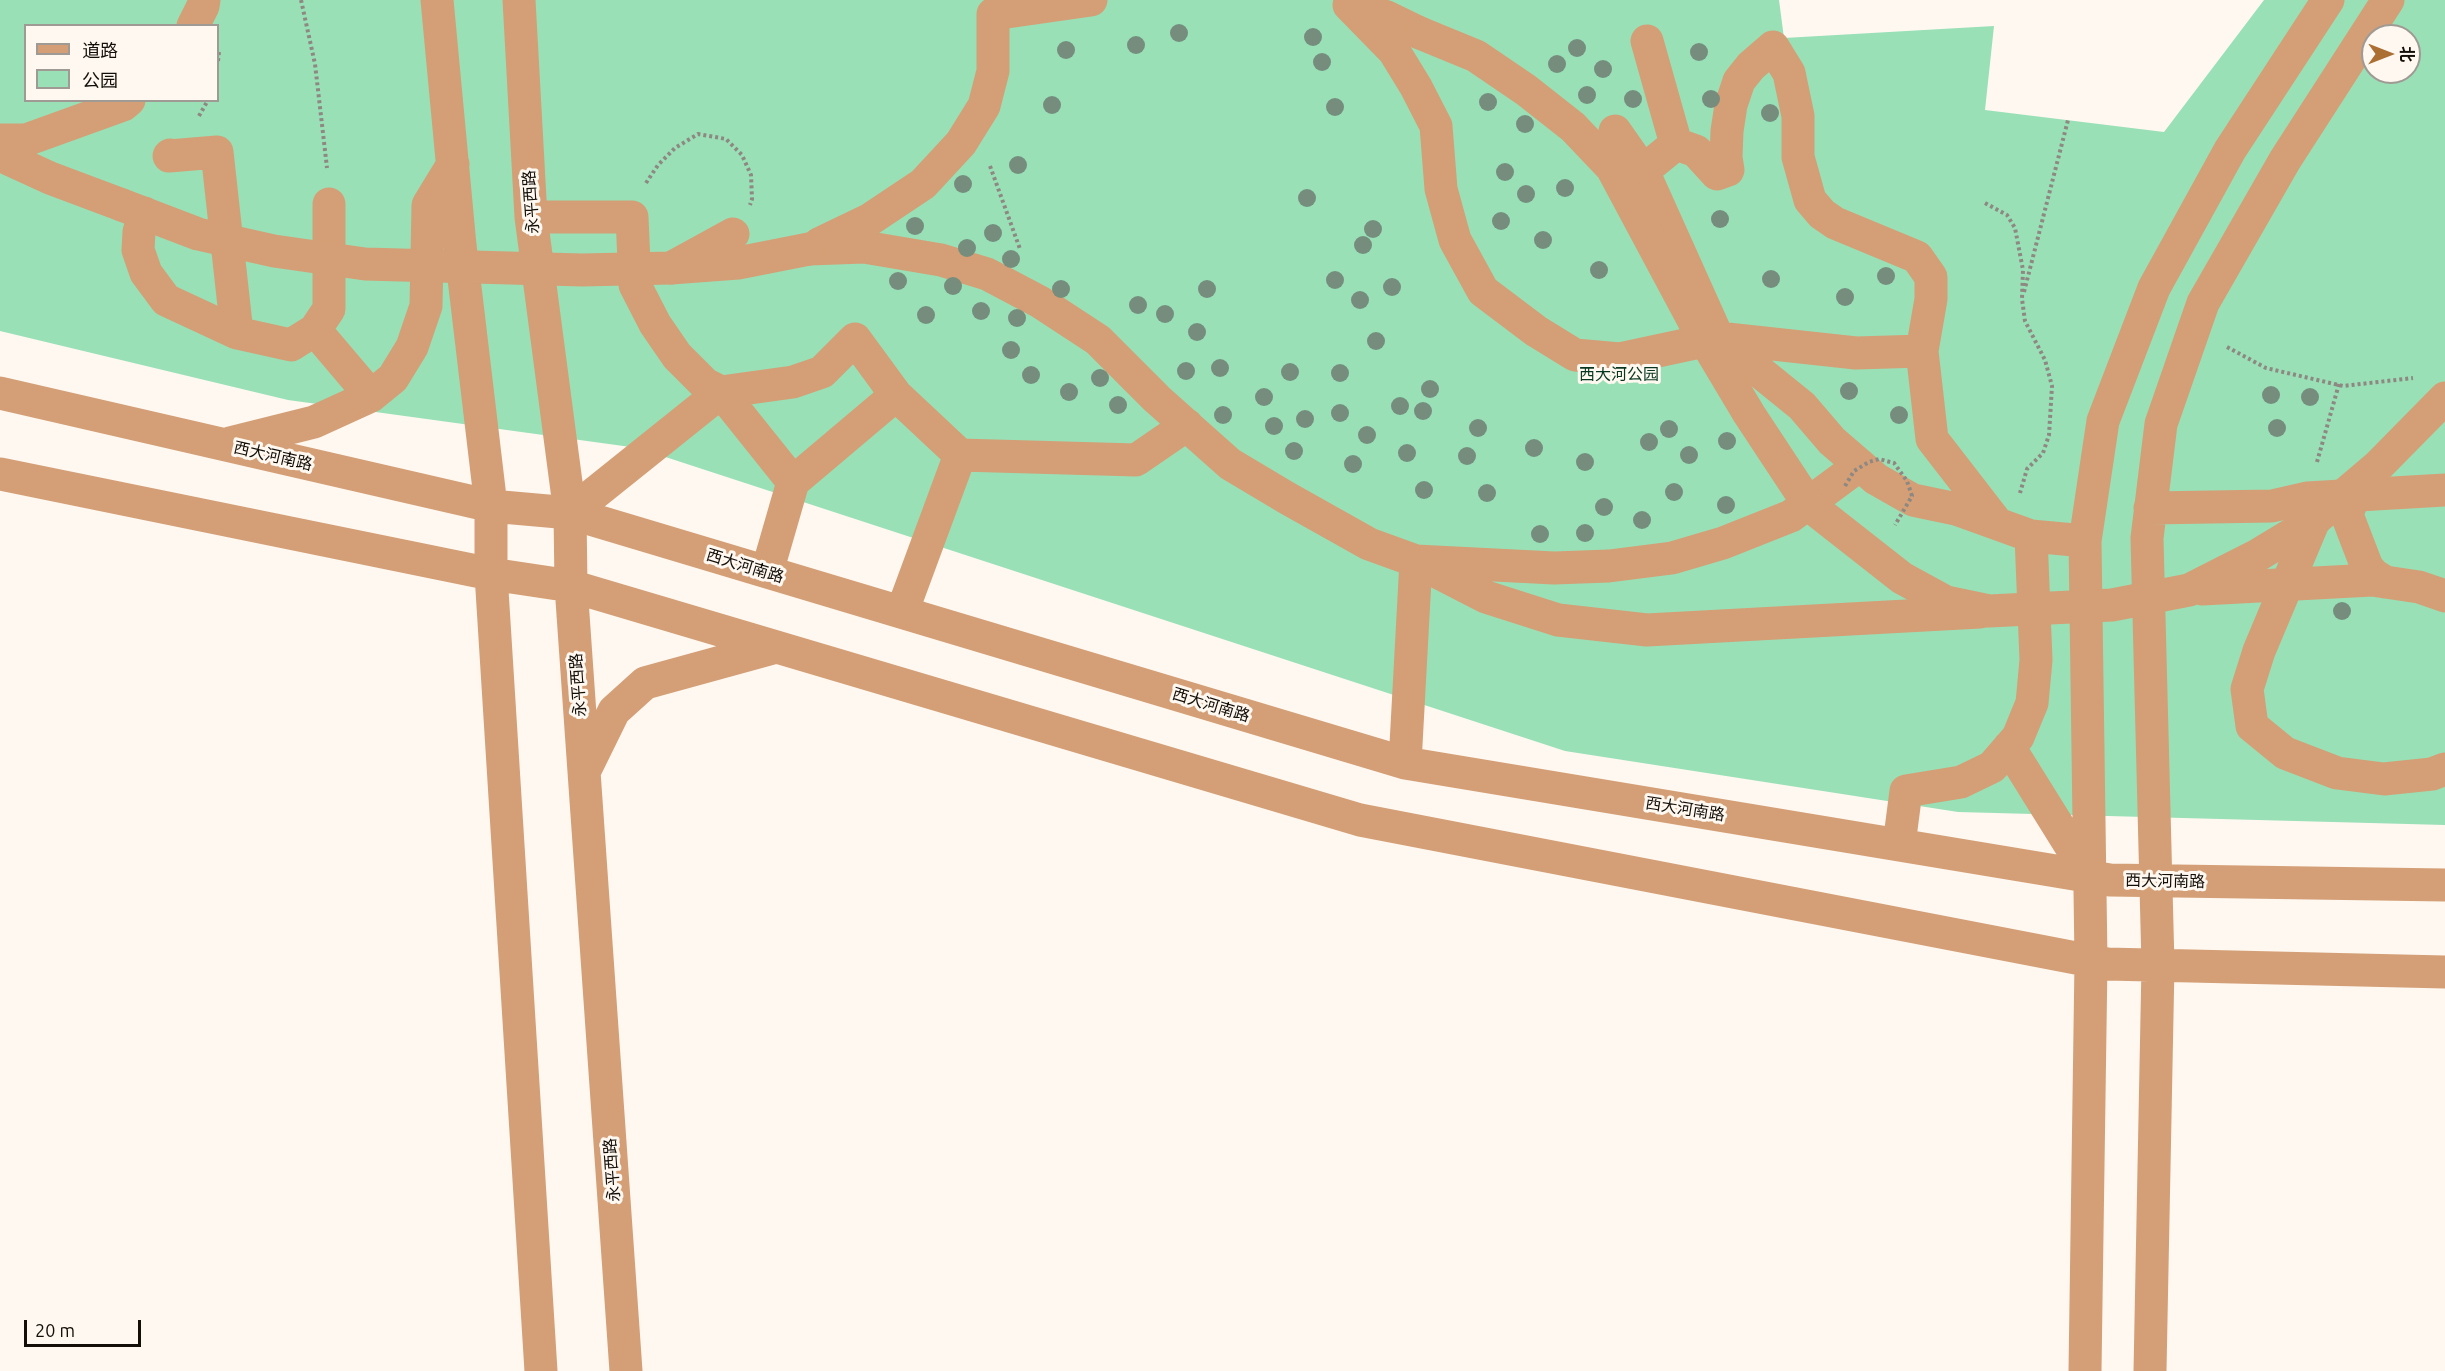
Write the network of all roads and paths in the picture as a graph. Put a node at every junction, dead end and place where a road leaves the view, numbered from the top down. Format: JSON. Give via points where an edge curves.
{"nodes":[{"id":1,"x":204,"y":0,"type":"edge"},
{"id":2,"x":301,"y":0,"type":"edge"},
{"id":3,"x":437,"y":0,"type":"edge"},
{"id":4,"x":519,"y":0,"type":"edge"},
{"id":5,"x":1091,"y":0,"type":"edge"},
{"id":6,"x":2328,"y":0,"type":"edge"},
{"id":7,"x":2388,"y":0,"type":"edge"},
{"id":8,"x":1340,"y":2,"type":"edge"},
{"id":9,"x":194,"y":24,"type":"edge"},
{"id":10,"x":1647,"y":41,"type":"dead end"},
{"id":11,"x":127,"y":102,"type":"edge"},
{"id":12,"x":2068,"y":120,"type":"dead end"},
{"id":13,"x":974,"y":123,"type":"junction"},
{"id":14,"x":1615,"y":131,"type":"dead end"},
{"id":15,"x":0,"y":140,"type":"edge"},
{"id":16,"x":1676,"y":144,"type":"junction"},
{"id":17,"x":0,"y":155,"type":"edge"},
{"id":18,"x":170,"y":155,"type":"dead end"},
{"id":19,"x":453,"y":164,"type":"junction"},
{"id":20,"x":658,"y":165,"type":"dead end"},
{"id":21,"x":1643,"y":171,"type":"junction"},
{"id":22,"x":1985,"y":203,"type":"dead end"},
{"id":23,"x":329,"y":204,"type":"joint"},
{"id":24,"x":133,"y":209,"type":"junction"},
{"id":25,"x":531,"y":217,"type":"junction"},
{"id":26,"x":733,"y":234,"type":"joint"},
{"id":27,"x":809,"y":249,"type":"junction"},
{"id":28,"x":330,"y":259,"type":"junction"},
{"id":29,"x":671,"y":268,"type":"junction"},
{"id":30,"x":2022,"y":299,"type":"junction"},
{"id":31,"x":1040,"y":302,"type":"junction"},
{"id":32,"x":315,"y":330,"type":"junction"},
{"id":33,"x":2194,"y":330,"type":"junction"},
{"id":34,"x":237,"y":333,"type":"junction"},
{"id":35,"x":1718,"y":338,"type":"junction"},
{"id":36,"x":1922,"y":351,"type":"junction"},
{"id":37,"x":2339,"y":384,"type":"junction"},
{"id":38,"x":2434,"y":388,"type":"edge"},
{"id":39,"x":721,"y":392,"type":"junction"},
{"id":40,"x":0,"y":393,"type":"edge"},
{"id":41,"x":897,"y":394,"type":"junction"},
{"id":42,"x":371,"y":396,"type":"junction"},
{"id":43,"x":1187,"y":425,"type":"junction"},
{"id":44,"x":223,"y":444,"type":"junction"},
{"id":45,"x":960,"y":455,"type":"junction"},
{"id":46,"x":1860,"y":465,"type":"junction"},
{"id":47,"x":0,"y":474,"type":"edge"},
{"id":48,"x":793,"y":482,"type":"junction"},
{"id":49,"x":2358,"y":483,"type":"junction"},
{"id":50,"x":2445,"y":490,"type":"edge"},
{"id":51,"x":1844,"y":495,"type":"dead end"},
{"id":52,"x":1912,"y":496,"type":"dead end"},
{"id":53,"x":2315,"y":498,"type":"junction"},
{"id":54,"x":491,"y":506,"type":"junction"},
{"id":55,"x":2151,"y":508,"type":"junction"},
{"id":56,"x":570,"y":513,"type":"junction"},
{"id":57,"x":2013,"y":529,"type":"junction"},
{"id":58,"x":2085,"y":541,"type":"junction"},
{"id":59,"x":1416,"y":561,"type":"junction"},
{"id":60,"x":767,"y":572,"type":"junction"},
{"id":61,"x":491,"y":574,"type":"junction"},
{"id":62,"x":2385,"y":582,"type":"junction"},
{"id":63,"x":571,"y":586,"type":"junction"},
{"id":64,"x":2188,"y":590,"type":"junction"},
{"id":65,"x":2445,"y":596,"type":"edge"},
{"id":66,"x":1989,"y":611,"type":"junction"},
{"id":67,"x":902,"y":612,"type":"junction"},
{"id":68,"x":2034,"y":636,"type":"junction"},
{"id":69,"x":2087,"y":638,"type":"junction"},
{"id":70,"x":777,"y":647,"type":"junction"},
{"id":71,"x":2009,"y":747,"type":"junction"},
{"id":72,"x":1405,"y":763,"type":"junction"},
{"id":73,"x":2445,"y":769,"type":"edge"},
{"id":74,"x":584,"y":772,"type":"junction"},
{"id":75,"x":1899,"y":845,"type":"junction"},
{"id":76,"x":2090,"y":877,"type":"junction"},
{"id":77,"x":2156,"y":881,"type":"junction"},
{"id":78,"x":2445,"y":885,"type":"edge"},
{"id":79,"x":2091,"y":961,"type":"junction"},
{"id":80,"x":2158,"y":965,"type":"junction"},
{"id":81,"x":2445,"y":972,"type":"edge"},
{"id":82,"x":541,"y":1371,"type":"edge"},
{"id":83,"x":626,"y":1371,"type":"edge"},
{"id":84,"x":2085,"y":1371,"type":"edge"},
{"id":85,"x":2150,"y":1371,"type":"edge"}],
"edges":[{"from":1,"to":9,"type":"street"},
{"from":2,"to":23,"type":"path","via":[[315,64]]},
{"from":3,"to":19,"type":"street"},
{"from":4,"to":25,"type":"street","name":"永平西路"},
{"from":5,"to":13,"type":"street","via":[[993,14],[993,71],[984,106]]},
{"from":6,"to":58,"type":"street","via":[[2230,150],[2154,288],[2103,421]]},
{"from":7,"to":33,"type":"street","via":[[2285,160],[2203,303]]},
{"from":8,"to":35,"type":"street","via":[[1394,51],[1436,126],[1441,189],[1455,240],[1484,291],[1575,355],[1620,359]]},
{"from":8,"to":66,"type":"street","bridge":true,"via":[[1387,17],[1476,56],[1572,127],[1612,168],[1697,327],[1809,505],[1902,578],[1946,602]]},
{"from":10,"to":16,"type":"street"},
{"from":11,"to":15,"type":"street","via":[[26,140]]},
{"from":12,"to":30,"type":"path"},
{"from":13,"to":27,"type":"street","via":[[923,184],[869,220]]},
{"from":13,"to":31,"type":"path"},
{"from":14,"to":21,"type":"street"},
{"from":16,"to":21,"type":"street"},
{"from":16,"to":36,"type":"street","via":[[1696,151],[1717,174],[1728,170],[1727,130],[1736,89],[1750,66],[1773,47],[1789,73],[1798,116],[1798,158],[1810,200],[1835,223],[1917,257],[1931,277]]},
{"from":17,"to":24,"type":"street"},
{"from":18,"to":34,"type":"street","via":[[217,152]]},
{"from":19,"to":42,"type":"street","via":[[428,205],[426,306],[412,347],[393,378]]},
{"from":19,"to":54,"type":"street"},
{"from":20,"to":26,"type":"path","via":[[675,148],[698,134],[726,139],[742,155],[751,176],[752,199]]},
{"from":21,"to":35,"type":"street"},
{"from":22,"to":30,"type":"path","via":[[2007,215],[2015,228],[2023,270]]},
{"from":23,"to":28,"type":"street"},
{"from":24,"to":28,"type":"street","bridge":true,"via":[[198,234]]},
{"from":24,"to":34,"type":"street","via":[[138,250],[146,273],[166,300]]},
{"from":25,"to":39,"type":"street","via":[[632,217],[635,285],[677,356],[705,384]]},
{"from":25,"to":56,"type":"street","name":"永平西路"},
{"from":26,"to":29,"type":"street"},
{"from":27,"to":29,"type":"street","bridge":true,"via":[[738,263]]},
{"from":27,"to":31,"type":"street","via":[[864,247],[941,260],[987,274]]},
{"from":28,"to":29,"type":"street","bridge":true,"via":[[365,264],[582,270]]},
{"from":28,"to":32,"type":"street","via":[[329,309]]},
{"from":30,"to":57,"type":"path","via":[[2025,321],[2045,360],[2052,386],[2052,409],[2043,453],[2027,469]]},
{"from":31,"to":43,"type":"street","via":[[1098,340]]},
{"from":32,"to":34,"type":"street","via":[[291,345]]},
{"from":32,"to":42,"type":"street"},
{"from":33,"to":37,"type":"path","via":[[2266,368]]},
{"from":33,"to":55,"type":"street","via":[[2162,424]]},
{"from":35,"to":36,"type":"street","via":[[1856,353]]},
{"from":35,"to":46,"type":"street","via":[[1802,406],[1832,441]]},
{"from":36,"to":57,"type":"street","via":[[1932,440]]},
{"from":37,"to":38,"type":"path"},
{"from":37,"to":53,"type":"path"},
{"from":38,"to":49,"type":"street","bridge":true,"via":[[2419,427]]},
{"from":39,"to":41,"type":"street","via":[[793,382],[822,372],[855,339]]},
{"from":39,"to":48,"type":"street"},
{"from":39,"to":56,"type":"street"},
{"from":40,"to":44,"type":"street","name":"西大河南路"},
{"from":41,"to":45,"type":"street"},
{"from":41,"to":48,"type":"street"},
{"from":42,"to":44,"type":"street","via":[[314,422]]},
{"from":43,"to":45,"type":"street","via":[[1136,460]]},
{"from":43,"to":59,"type":"street","via":[[1230,464],[1287,498],[1369,544]]},
{"from":44,"to":54,"type":"street","name":"西大河南路"},
{"from":45,"to":67,"type":"street"},
{"from":46,"to":57,"type":"street","via":[[1913,500],[1956,509]]},
{"from":46,"to":59,"type":"street","via":[[1791,516],[1724,543],[1672,558],[1609,566],[1554,567]]},
{"from":47,"to":61,"type":"street"},
{"from":48,"to":60,"type":"street"},
{"from":49,"to":62,"type":"street","bridge":true,"via":[[2347,515],[2367,567]]},
{"from":49,"to":64,"type":"street","bridge":true,"via":[[2311,523]]},
{"from":50,"to":53,"type":"street"},
{"from":51,"to":52,"type":"path","bridge":true,"via":[[1854,471],[1879,459],[1894,463]]},
{"from":53,"to":55,"type":"street","via":[[2272,506]]},
{"from":53,"to":73,"type":"street","via":[[2247,689],[2252,726],[2285,753],[2337,772],[2384,779]]},
{"from":54,"to":56,"type":"street","name":"西大河南路"},
{"from":54,"to":61,"type":"street"},
{"from":55,"to":77,"type":"street","via":[[2147,538]]},
{"from":56,"to":60,"type":"street","name":"西大河南路"},
{"from":56,"to":63,"type":"street","name":"永平西路"},
{"from":57,"to":58,"type":"street"},
{"from":57,"to":68,"type":"street"},
{"from":58,"to":69,"type":"street"},
{"from":59,"to":66,"type":"street","bridge":true,"via":[[1486,597],[1558,620],[1647,630]]},
{"from":59,"to":72,"type":"street"},
{"from":60,"to":67,"type":"street","name":"西大河南路"},
{"from":61,"to":63,"type":"street"},
{"from":61,"to":82,"type":"street"},
{"from":62,"to":64,"type":"street","bridge":true},
{"from":62,"to":65,"type":"street","bridge":true,"via":[[2420,587]]},
{"from":63,"to":70,"type":"street"},
{"from":63,"to":74,"type":"street","name":"永平西路"},
{"from":64,"to":66,"type":"street","bridge":true,"via":[[2112,605]]},
{"from":67,"to":72,"type":"street","name":"西大河南路"},
{"from":68,"to":69,"type":"street"},
{"from":68,"to":71,"type":"street","via":[[2032,703],[2018,737]]},
{"from":69,"to":76,"type":"street"},
{"from":70,"to":74,"type":"street","via":[[645,683],[614,711]]},
{"from":70,"to":79,"type":"street","via":[[1360,820]]},
{"from":71,"to":75,"type":"street","via":[[1992,768],[1962,782],[1906,791]]},
{"from":71,"to":76,"type":"street"},
{"from":72,"to":75,"type":"street","name":"西大河南路"},
{"from":74,"to":83,"type":"street","name":"永平西路"},
{"from":75,"to":76,"type":"street","name":"西大河南路"},
{"from":76,"to":77,"type":"street","name":"西大河南路"},
{"from":76,"to":79,"type":"street"},
{"from":77,"to":78,"type":"street","name":"西大河南路"},
{"from":77,"to":80,"type":"street"},
{"from":79,"to":80,"type":"street"},
{"from":79,"to":84,"type":"street"},
{"from":80,"to":81,"type":"street"},
{"from":80,"to":85,"type":"street"}]}
